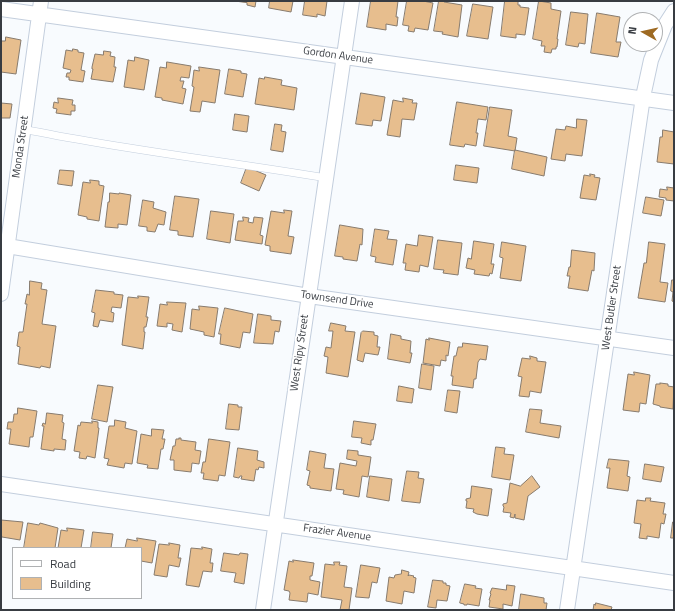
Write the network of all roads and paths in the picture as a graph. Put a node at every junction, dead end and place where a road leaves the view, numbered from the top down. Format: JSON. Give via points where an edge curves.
{"nodes":[{"id":1,"x":352,"y":1,"type":"edge"},
{"id":2,"x":40,"y":8,"type":"edge"},
{"id":3,"x":1,"y":9,"type":"edge"},
{"id":4,"x":674,"y":11,"type":"edge"},
{"id":5,"x":344,"y":56,"type":"junction"},
{"id":6,"x":643,"y":97,"type":"junction"},
{"id":7,"x":674,"y":102,"type":"edge"},
{"id":8,"x":23,"y":129,"type":"junction"},
{"id":9,"x":326,"y":178,"type":"junction"},
{"id":10,"x":4,"y":245,"type":"edge"},
{"id":11,"x":1,"y":294,"type":"edge"},
{"id":12,"x":309,"y":296,"type":"junction"},
{"id":13,"x":608,"y":338,"type":"junction"},
{"id":14,"x":674,"y":348,"type":"edge"},
{"id":15,"x":1,"y":484,"type":"edge"},
{"id":16,"x":276,"y":524,"type":"junction"},
{"id":17,"x":574,"y":568,"type":"junction"},
{"id":18,"x":674,"y":583,"type":"edge"},
{"id":19,"x":263,"y":610,"type":"edge"},
{"id":20,"x":567,"y":610,"type":"edge"}],
"edges":[{"from":1,"to":5,"type":"street","name":"West Ripy Street"},
{"from":2,"to":3,"type":"street","name":"Gordon Avenue"},
{"from":2,"to":5,"type":"street","name":"Gordon Avenue"},
{"from":2,"to":8,"type":"street","name":"Monda Street"},
{"from":4,"to":6,"type":"street","name":"West Butler Street","via":[[651,60]]},
{"from":5,"to":6,"type":"street","name":"Gordon Avenue"},
{"from":5,"to":9,"type":"street","name":"West Ripy Street"},
{"from":6,"to":7,"type":"street","name":"Gordon Avenue"},
{"from":6,"to":13,"type":"street","name":"West Butler Street"},
{"from":8,"to":9,"type":"lane","via":[[105,146]]},
{"from":8,"to":10,"type":"street","name":"Monda Street"},
{"from":9,"to":12,"type":"street","name":"West Ripy Street"},
{"from":10,"to":11,"type":"street","name":"Monda Street"},
{"from":10,"to":12,"type":"street","name":"Townsend Drive"},
{"from":12,"to":13,"type":"street","name":"Townsend Drive"},
{"from":12,"to":16,"type":"street","name":"West Ripy Street"},
{"from":13,"to":14,"type":"street","name":"Townsend Drive"},
{"from":13,"to":17,"type":"street","name":"West Butler Street"},
{"from":15,"to":16,"type":"street","name":"Frazier Avenue"},
{"from":16,"to":17,"type":"street","name":"Frazier Avenue"},
{"from":16,"to":19,"type":"street","name":"West Ripy Street"},
{"from":17,"to":18,"type":"street","name":"Frazier Avenue"},
{"from":17,"to":20,"type":"street","name":"West Butler Street"}]}
